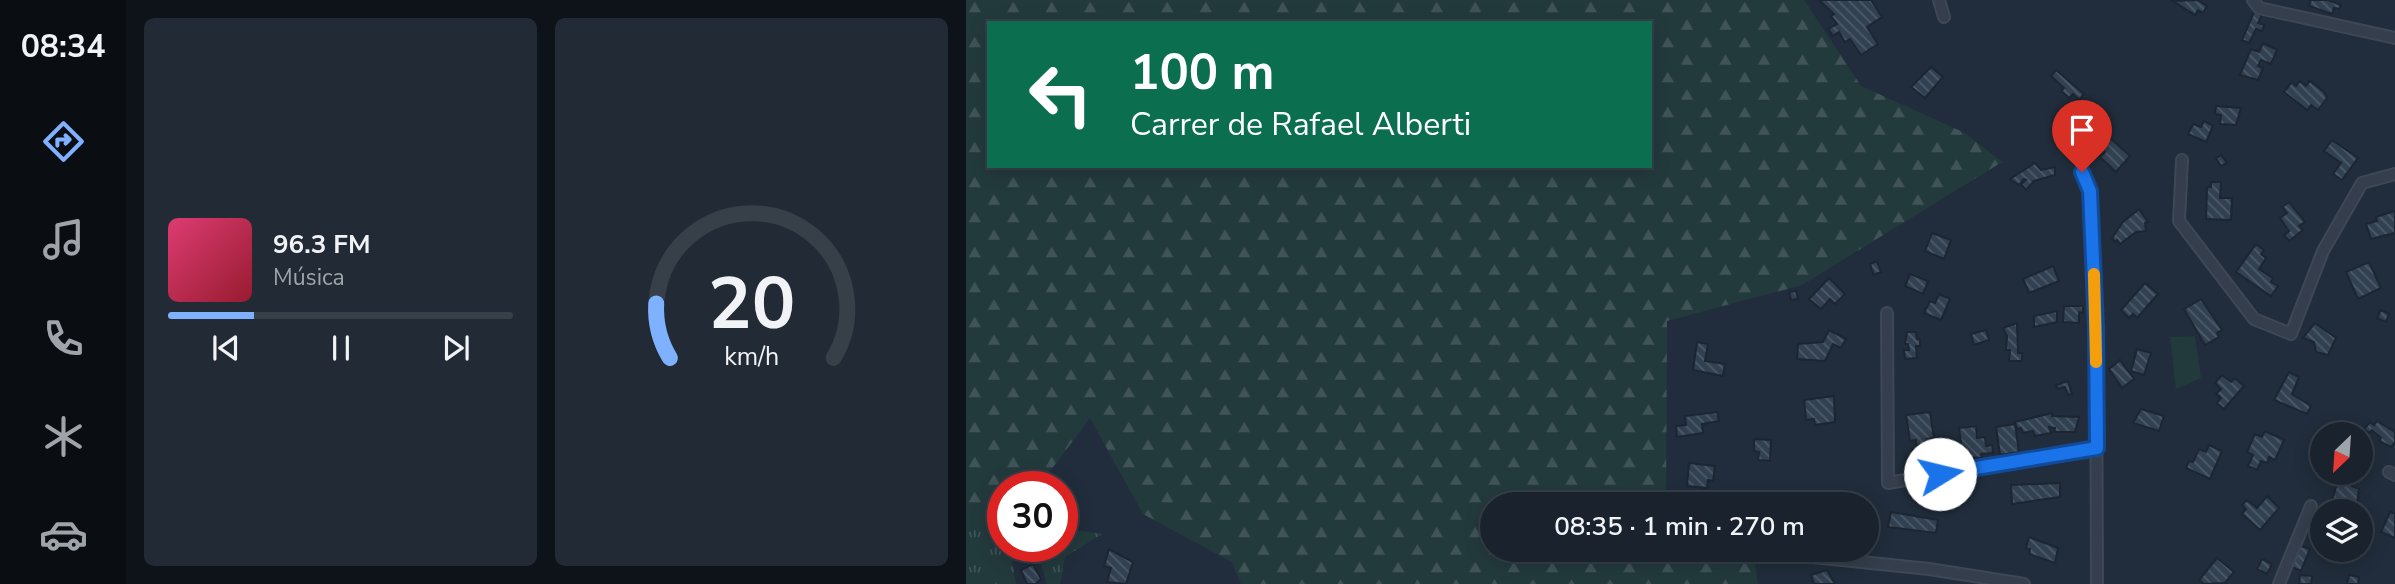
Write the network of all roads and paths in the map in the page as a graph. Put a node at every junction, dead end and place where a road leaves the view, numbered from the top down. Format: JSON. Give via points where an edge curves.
{"nodes":[{"id":1,"x":1939,"y":0,"type":"edge"},
{"id":2,"x":2253,"y":0,"type":"edge"},
{"id":3,"x":1944,"y":17,"type":"dead end"},
{"id":4,"x":2395,"y":38,"type":"edge"},
{"id":5,"x":2182,"y":160,"type":"dead end"},
{"id":6,"x":2082,"y":172,"type":"dead end"},
{"id":7,"x":2395,"y":174,"type":"edge"},
{"id":8,"x":1888,"y":313,"type":"dead end"},
{"id":9,"x":2097,"y":448,"type":"junction"},
{"id":10,"x":2310,"y":508,"type":"edge"},
{"id":11,"x":1861,"y":562,"type":"edge"},
{"id":12,"x":2024,"y":584,"type":"edge"},
{"id":13,"x":2097,"y":584,"type":"edge"},
{"id":14,"x":2279,"y":584,"type":"edge"}],
"edges":[{"from":1,"to":3,"type":"street"},
{"from":2,"to":4,"type":"street","via":[[2259,8]]},
{"from":5,"to":7,"type":"street","via":[[2179,220],[2254,319],[2291,334],[2323,251],[2362,183]]},
{"from":6,"to":9,"type":"street","via":[[2090,191]]},
{"from":8,"to":9,"type":"street","via":[[1888,483]]},
{"from":9,"to":13,"type":"street"},
{"from":10,"to":14,"type":"street"},
{"from":11,"to":12,"type":"street"}]}
